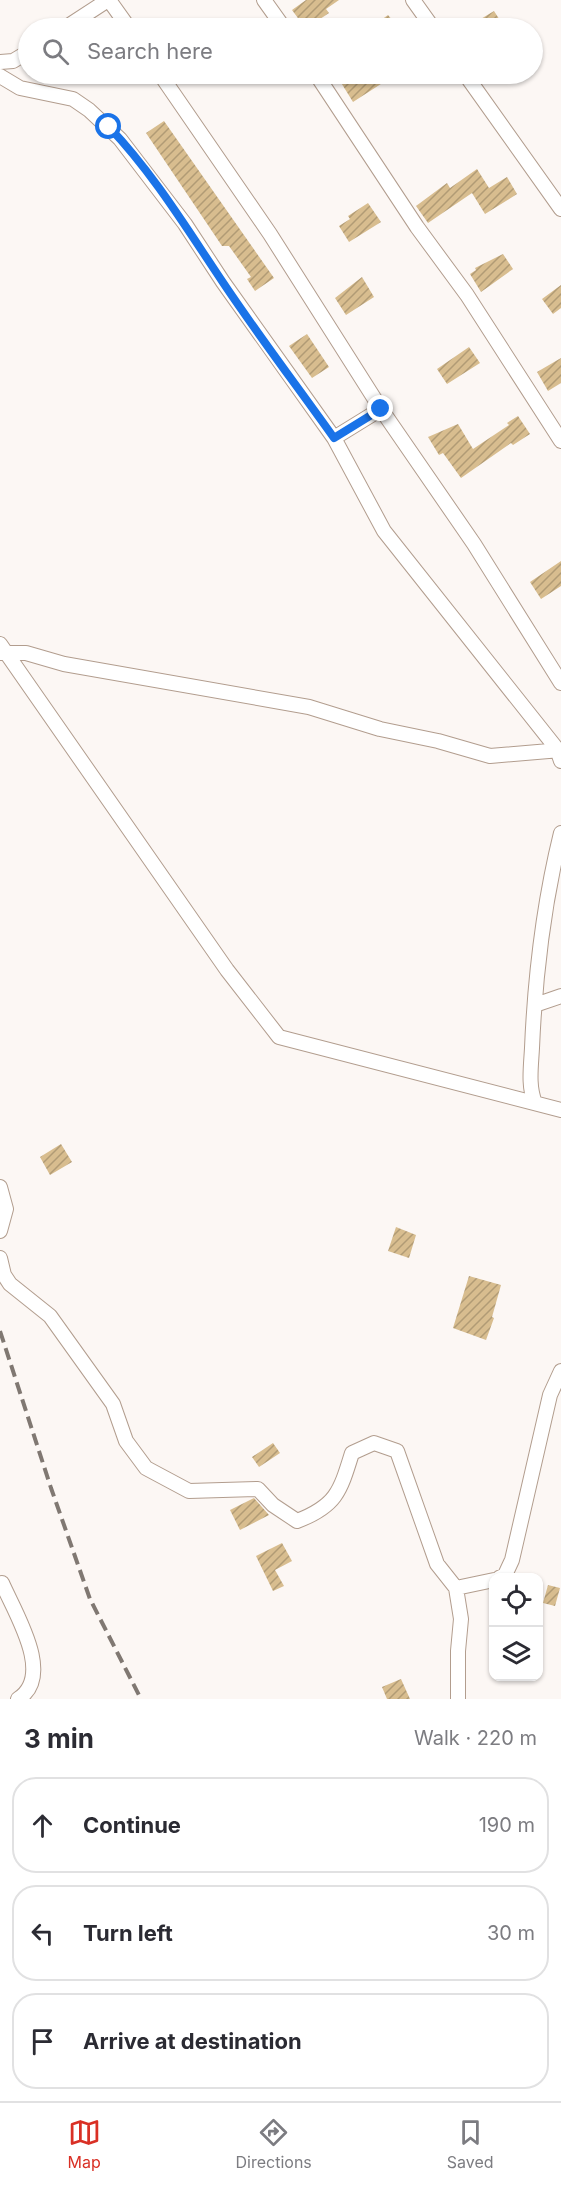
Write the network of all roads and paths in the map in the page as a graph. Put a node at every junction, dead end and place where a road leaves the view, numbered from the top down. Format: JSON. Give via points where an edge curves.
{"nodes":[{"id":1,"x":108,"y":0,"type":"edge"},
{"id":2,"x":264,"y":0,"type":"edge"},
{"id":3,"x":413,"y":0,"type":"edge"},
{"id":4,"x":80,"y":18,"type":"edge"},
{"id":5,"x":122,"y":18,"type":"edge"},
{"id":6,"x":277,"y":18,"type":"edge"},
{"id":7,"x":426,"y":18,"type":"edge"},
{"id":8,"x":18,"y":58,"type":"edge"},
{"id":9,"x":0,"y":62,"type":"edge"},
{"id":10,"x":0,"y":76,"type":"edge"},
{"id":11,"x":167,"y":84,"type":"edge"},
{"id":12,"x":323,"y":84,"type":"edge"},
{"id":13,"x":472,"y":84,"type":"edge"},
{"id":14,"x":561,"y":209,"type":"edge"},
{"id":15,"x":381,"y":409,"type":"junction"},
{"id":16,"x":334,"y":438,"type":"junction"},
{"id":17,"x":561,"y":441,"type":"edge"},
{"id":18,"x":2,"y":649,"type":"edge"},
{"id":19,"x":561,"y":683,"type":"edge"},
{"id":20,"x":560,"y":753,"type":"edge"},
{"id":21,"x":561,"y":833,"type":"edge"},
{"id":22,"x":561,"y":996,"type":"edge"},
{"id":23,"x":535,"y":1005,"type":"junction"},
{"id":24,"x":535,"y":1103,"type":"junction"},
{"id":25,"x":561,"y":1110,"type":"edge"},
{"id":26,"x":0,"y":1187,"type":"edge"},
{"id":27,"x":0,"y":1232,"type":"edge"},
{"id":28,"x":0,"y":1258,"type":"edge"},
{"id":29,"x":561,"y":1371,"type":"edge"},
{"id":30,"x":506,"y":1573,"type":"edge"},
{"id":31,"x":489,"y":1581,"type":"edge"},
{"id":32,"x":2,"y":1583,"type":"dead end"},
{"id":33,"x":456,"y":1588,"type":"junction"},
{"id":34,"x":18,"y":1699,"type":"edge"},
{"id":35,"x":458,"y":1699,"type":"edge"}],
"edges":[{"from":1,"to":4,"type":"street"},
{"from":1,"to":5,"type":"street"},
{"from":2,"to":6,"type":"street"},
{"from":3,"to":7,"type":"street"},
{"from":8,"to":9,"type":"street"},
{"from":10,"to":16,"type":"street","via":[[20,88],[73,99],[120,139],[185,224]]},
{"from":11,"to":15,"type":"street","via":[[270,234]]},
{"from":12,"to":17,"type":"street","via":[[417,227],[473,303]]},
{"from":13,"to":14,"type":"street"},
{"from":15,"to":16,"type":"street"},
{"from":15,"to":19,"type":"street","via":[[474,544]]},
{"from":16,"to":20,"type":"street","via":[[384,531]]},
{"from":18,"to":20,"type":"street","via":[[309,707],[490,756]]},
{"from":18,"to":24,"type":"street","via":[[227,970],[279,1037]]},
{"from":21,"to":23,"type":"street","via":[[552,868]]},
{"from":22,"to":23,"type":"street"},
{"from":23,"to":24,"type":"street","via":[[531,1092]]},
{"from":24,"to":25,"type":"street"},
{"from":26,"to":27,"type":"street","via":[[6,1209]]},
{"from":28,"to":33,"type":"street","via":[[10,1284],[50,1316],[100,1385],[119,1414],[126,1441],[146,1468],[189,1491],[258,1489],[297,1521],[321,1512],[341,1489],[352,1453],[374,1443],[398,1451],[437,1564]]},
{"from":29,"to":30,"type":"street","via":[[550,1395]]},
{"from":31,"to":33,"type":"street"},
{"from":32,"to":34,"type":"street","via":[[34,1657],[27,1694]]},
{"from":33,"to":35,"type":"street","via":[[461,1619]]}]}
